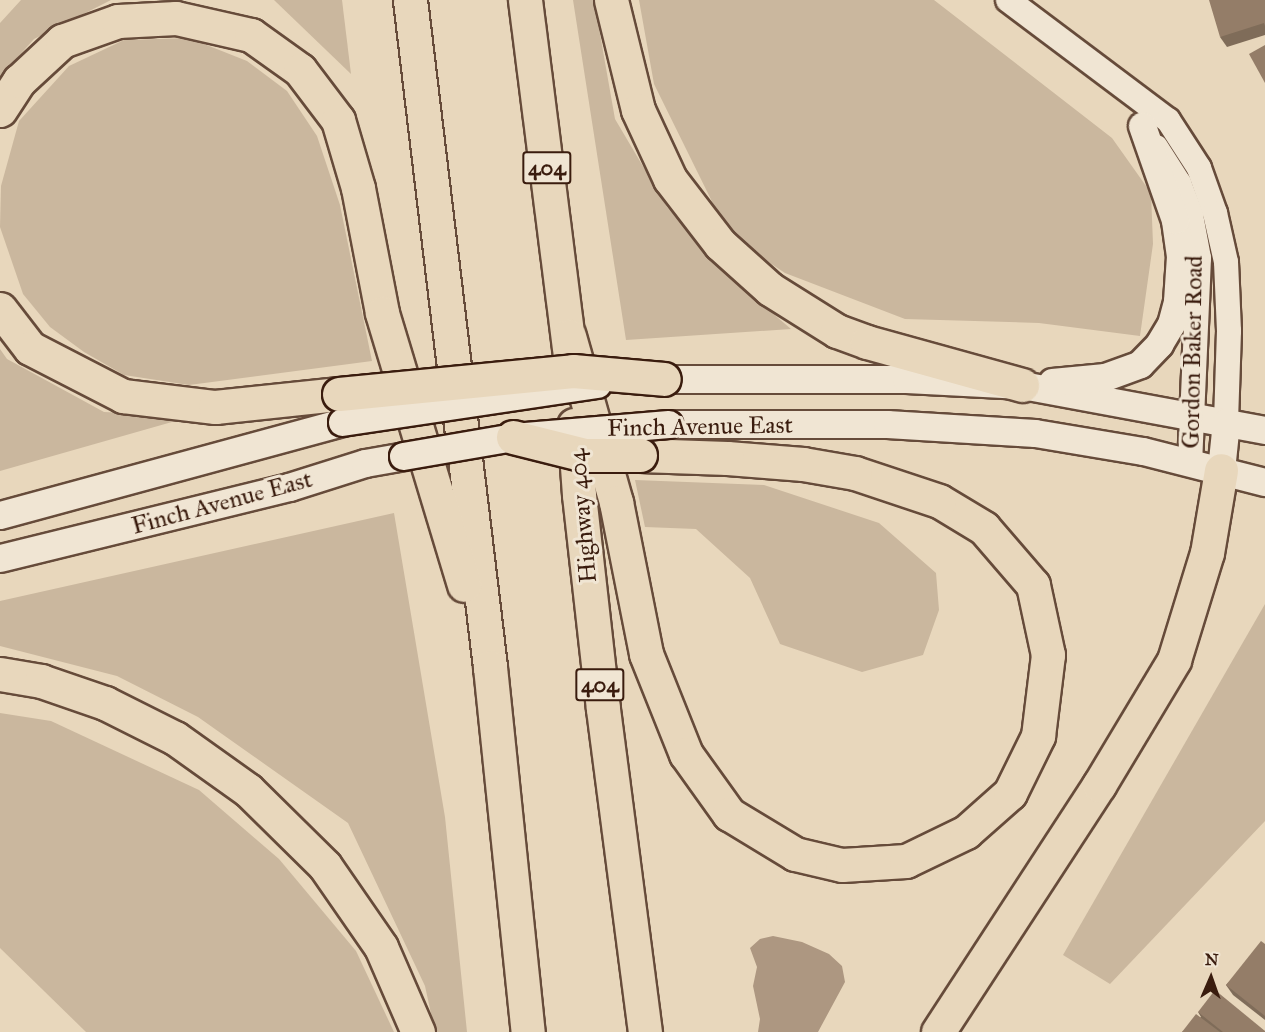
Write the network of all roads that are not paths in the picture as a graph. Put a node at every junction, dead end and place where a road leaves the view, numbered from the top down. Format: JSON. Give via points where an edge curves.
{"nodes":[{"id":1,"x":410,"y":0,"type":"edge"},
{"id":2,"x":525,"y":0,"type":"edge"},
{"id":3,"x":611,"y":0,"type":"edge"},
{"id":4,"x":1008,"y":0,"type":"edge"},
{"id":5,"x":1116,"y":81,"type":"junction"},
{"id":6,"x":0,"y":110,"type":"edge"},
{"id":7,"x":1142,"y":126,"type":"junction"},
{"id":8,"x":0,"y":309,"type":"edge"},
{"id":9,"x":569,"y":336,"type":"junction"},
{"id":10,"x":664,"y":379,"type":"joint"},
{"id":11,"x":1022,"y":386,"type":"junction"},
{"id":12,"x":340,"y":408,"type":"junction"},
{"id":13,"x":1192,"y":416,"type":"junction"},
{"id":14,"x":1226,"y":422,"type":"junction"},
{"id":15,"x":1265,"y":430,"type":"edge"},
{"id":16,"x":513,"y":437,"type":"junction"},
{"id":17,"x":1206,"y":467,"type":"junction"},
{"id":18,"x":1265,"y":482,"type":"edge"},
{"id":19,"x":0,"y":515,"type":"edge"},
{"id":20,"x":0,"y":558,"type":"edge"},
{"id":21,"x":490,"y":668,"type":"junction"},
{"id":22,"x":0,"y":674,"type":"edge"},
{"id":23,"x":418,"y":1032,"type":"edge"},
{"id":24,"x":528,"y":1032,"type":"edge"},
{"id":25,"x":645,"y":1032,"type":"edge"},
{"id":26,"x":938,"y":1032,"type":"edge"}],
"edges":[{"from":1,"to":21,"type":"highway"},
{"from":2,"to":9,"type":"highway","name":"Highway 404","number":"404"},
{"from":3,"to":11,"type":"highway","via":[[638,110],[670,178],[720,244],[770,289],[837,330]]},
{"from":4,"to":5,"type":"street","name":"Gordon Baker Road"},
{"from":5,"to":7,"type":"street","name":"Gordon Baker Road"},
{"from":5,"to":14,"type":"street","name":"Gordon Baker Road","via":[[1168,120],[1199,168],[1215,213],[1226,262]]},
{"from":6,"to":21,"type":"highway","via":[[19,81],[62,41],[118,21],[176,18],[250,35],[300,70],[338,120],[358,188],[382,313]]},
{"from":7,"to":11,"type":"main road","via":[[1175,220],[1180,256],[1171,324],[1140,364],[1105,377]]},
{"from":7,"to":13,"type":"street","name":"Gordon Baker Road","via":[[1179,183],[1191,215],[1199,258]]},
{"from":8,"to":12,"type":"highway","via":[[30,348],[123,396],[215,407]]},
{"from":9,"to":16,"type":"highway","bridge":true,"via":[[616,502],[646,654],[686,754],[729,814],[795,854],[842,865],[906,861],[966,832],[1010,793],[1038,736],[1048,654],[1033,585],[984,528],[939,501],[855,473],[727,458],[640,455],[585,455]]},
{"from":9,"to":25,"type":"highway","name":"Highway 404","number":"404","via":[[579,495]]},
{"from":10,"to":11,"type":"main road","name":"Finch Avenue East","via":[[906,379]]},
{"from":10,"to":12,"type":"highway","bridge":true,"via":[[573,371]]},
{"from":11,"to":13,"type":"main road","name":"Finch Avenue East"},
{"from":12,"to":19,"type":"main road","name":"Finch Avenue East"},
{"from":13,"to":14,"type":"main road","name":"Finch Avenue East"},
{"from":13,"to":17,"type":"street","name":"Gordon Baker Road"},
{"from":14,"to":15,"type":"main road","name":"Finch Avenue East"},
{"from":14,"to":17,"type":"main road"},
{"from":16,"to":17,"type":"main road","name":"Finch Avenue East","bridge":true,"via":[[668,424],[958,427],[1046,435],[1143,451]]},
{"from":16,"to":20,"type":"main road","name":"Finch Avenue East","bridge":true,"via":[[365,463],[289,487]]},
{"from":17,"to":18,"type":"main road","name":"Finch Avenue East"},
{"from":17,"to":26,"type":"highway","via":[[1207,553],[1174,660],[1099,785]]},
{"from":21,"to":24,"type":"highway"},
{"from":22,"to":23,"type":"highway","via":[[41,681],[105,703],[175,738],[248,790],[325,866],[381,947]]}]}
